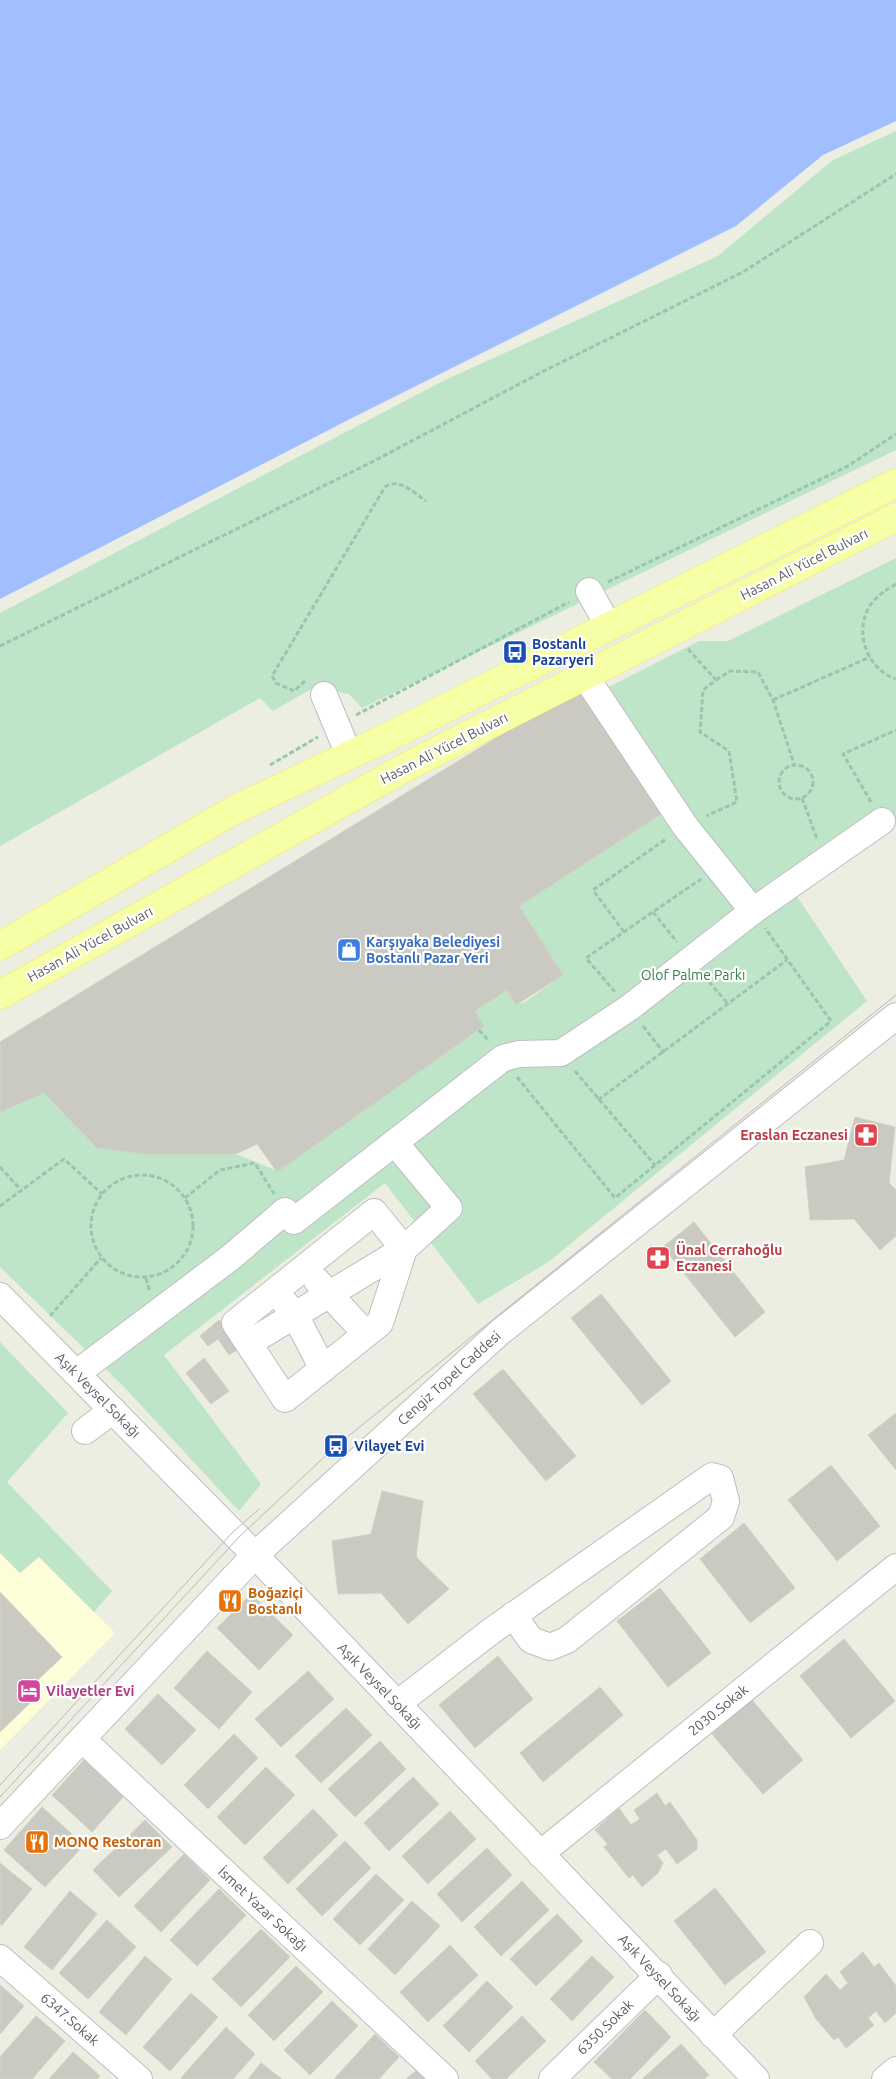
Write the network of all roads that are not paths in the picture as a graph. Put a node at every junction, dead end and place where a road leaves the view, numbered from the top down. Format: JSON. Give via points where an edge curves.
{"nodes":[{"id":1,"x":896,"y":483,"type":"edge"},
{"id":2,"x":896,"y":517,"type":"edge"},
{"id":3,"x":590,"y":591,"type":"road end"},
{"id":4,"x":609,"y":627,"type":"junction"},
{"id":5,"x":585,"y":676,"type":"junction"},
{"id":6,"x":315,"y":687,"type":"road end"},
{"id":7,"x":349,"y":755,"type":"junction"},
{"id":8,"x":882,"y":820,"type":"road end"},
{"id":9,"x":753,"y":912,"type":"junction"},
{"id":10,"x":0,"y":946,"type":"edge"},
{"id":11,"x":0,"y":995,"type":"edge"},
{"id":12,"x":891,"y":1029,"type":"edge"},
{"id":13,"x":395,"y":1142,"type":"junction"},
{"id":14,"x":404,"y":1249,"type":"junction"},
{"id":15,"x":305,"y":1267,"type":"junction"},
{"id":16,"x":275,"y":1292,"type":"junction"},
{"id":17,"x":329,"y":1294,"type":"junction"},
{"id":18,"x":0,"y":1296,"type":"edge"},
{"id":19,"x":295,"y":1315,"type":"junction"},
{"id":20,"x":366,"y":1334,"type":"junction"},
{"id":21,"x":249,"y":1344,"type":"junction"},
{"id":22,"x":323,"y":1369,"type":"junction"},
{"id":23,"x":77,"y":1373,"type":"junction"},
{"id":24,"x":113,"y":1410,"type":"junction"},
{"id":25,"x":85,"y":1431,"type":"dead end"},
{"id":26,"x":255,"y":1555,"type":"junction"},
{"id":27,"x":896,"y":1567,"type":"edge"},
{"id":28,"x":513,"y":1615,"type":"junction"},
{"id":29,"x":398,"y":1704,"type":"junction"},
{"id":30,"x":82,"y":1739,"type":"junction"},
{"id":31,"x":0,"y":1826,"type":"edge"},
{"id":32,"x":540,"y":1854,"type":"junction"},
{"id":33,"x":810,"y":1942,"type":"dead end"},
{"id":34,"x":0,"y":1958,"type":"edge"},
{"id":35,"x":658,"y":1975,"type":"junction"},
{"id":36,"x":712,"y":2035,"type":"junction"},
{"id":37,"x":896,"y":2070,"type":"edge"},
{"id":38,"x":139,"y":2079,"type":"edge"},
{"id":39,"x":445,"y":2079,"type":"edge"},
{"id":40,"x":552,"y":2079,"type":"edge"},
{"id":41,"x":756,"y":2079,"type":"edge"},
{"id":42,"x":885,"y":2079,"type":"edge"}],
"edges":[{"from":1,"to":4,"type":"main road"},
{"from":2,"to":5,"type":"main road","name":"Hasan Ali Yücel Bulvarı"},
{"from":3,"to":4,"type":"street"},
{"from":4,"to":7,"type":"main road"},
{"from":5,"to":9,"type":"street","via":[[685,826]]},
{"from":5,"to":11,"type":"main road","name":"Hasan Ali Yücel Bulvarı","via":[[404,768]]},
{"from":6,"to":7,"type":"street"},
{"from":7,"to":10,"type":"main road","via":[[234,810]]},
{"from":8,"to":9,"type":"street"},
{"from":9,"to":13,"type":"street","via":[[629,1008],[561,1053],[519,1054],[503,1058]]},
{"from":12,"to":26,"type":"street","name":"Cengiz Topel Caddesi","via":[[499,1333]]},
{"from":13,"to":14,"type":"street","via":[[449,1208]]},
{"from":13,"to":23,"type":"street","via":[[294,1221],[284,1212],[230,1258]]},
{"from":14,"to":15,"type":"street","via":[[374,1212]]},
{"from":14,"to":17,"type":"street"},
{"from":14,"to":20,"type":"street","via":[[380,1323]]},
{"from":15,"to":16,"type":"street"},
{"from":15,"to":17,"type":"street"},
{"from":16,"to":19,"type":"street"},
{"from":16,"to":21,"type":"street","via":[[235,1323]]},
{"from":17,"to":19,"type":"street"},
{"from":17,"to":20,"type":"street"},
{"from":18,"to":23,"type":"street","name":"Aşık Veysel Sokağı"},
{"from":19,"to":21,"type":"street"},
{"from":19,"to":22,"type":"street"},
{"from":20,"to":22,"type":"street"},
{"from":21,"to":22,"type":"street","via":[[285,1399]]},
{"from":23,"to":24,"type":"street","name":"Aşık Veysel Sokağı"},
{"from":24,"to":25,"type":"street"},
{"from":24,"to":26,"type":"street","name":"Aşık Veysel Sokağı"},
{"from":26,"to":29,"type":"street","name":"Aşık Veysel Sokağı"},
{"from":26,"to":30,"type":"street","name":"Cengiz Topel Caddesi"},
{"from":27,"to":32,"type":"street","name":"2030.Sokak"},
{"from":28,"to":28,"type":"street","via":[[531,1640],[550,1647],[567,1640],[721,1517],[726,1501],[720,1478],[712,1476]]},
{"from":28,"to":29,"type":"street"},
{"from":29,"to":32,"type":"street","name":"Aşık Veysel Sokağı"},
{"from":30,"to":31,"type":"street","name":"Cengiz Topel Caddesi"},
{"from":30,"to":39,"type":"street","name":"İsmet Yazar Sokağı"},
{"from":32,"to":35,"type":"street","name":"Aşık Veysel Sokağı"},
{"from":33,"to":36,"type":"street"},
{"from":34,"to":38,"type":"street","name":"6347.Sokak"},
{"from":35,"to":36,"type":"street","name":"Aşık Veysel Sokağı"},
{"from":35,"to":40,"type":"street","name":"6350.Sokak"},
{"from":36,"to":41,"type":"street","name":"Aşık Veysel Sokağı"},
{"from":37,"to":42,"type":"street"}]}
